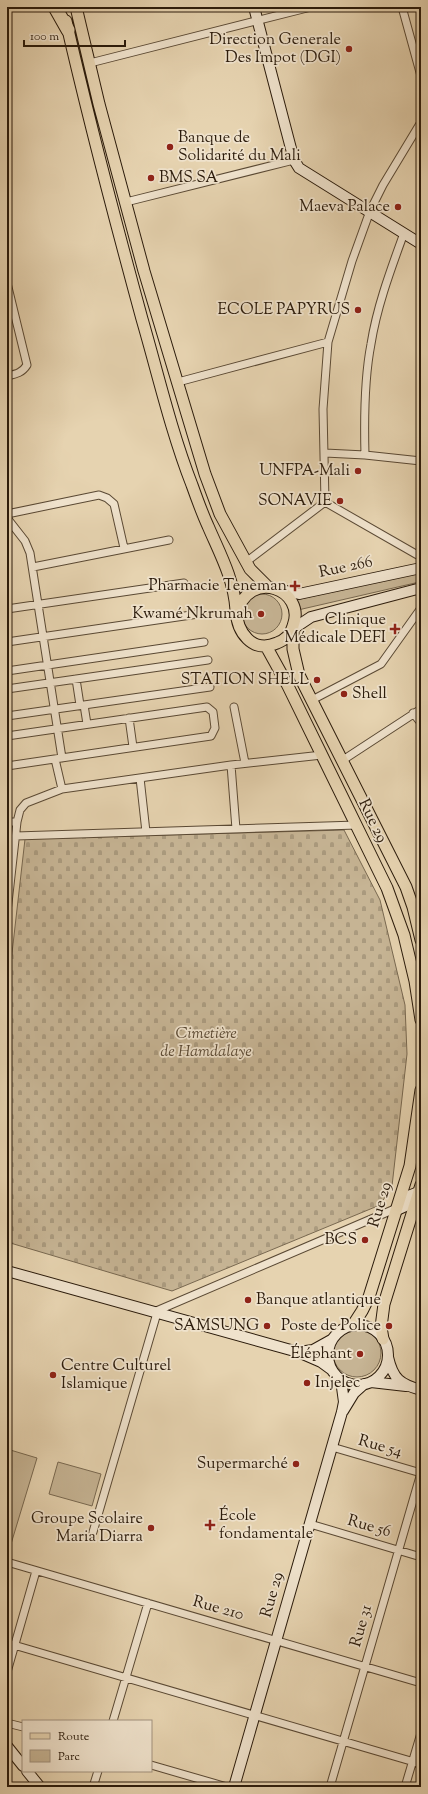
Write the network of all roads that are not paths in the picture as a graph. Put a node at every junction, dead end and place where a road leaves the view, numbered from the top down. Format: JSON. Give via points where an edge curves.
{"nodes":[{"id":1,"x":55,"y":7,"type":"edge"},
{"id":2,"x":62,"y":7,"type":"edge"},
{"id":3,"x":76,"y":7,"type":"edge"},
{"id":4,"x":254,"y":7,"type":"edge"},
{"id":5,"x":311,"y":7,"type":"edge"},
{"id":6,"x":402,"y":7,"type":"edge"},
{"id":7,"x":257,"y":20,"type":"junction"},
{"id":8,"x":68,"y":30,"type":"junction"},
{"id":9,"x":90,"y":63,"type":"junction"},
{"id":10,"x":421,"y":76,"type":"edge"},
{"id":11,"x":421,"y":122,"type":"edge"},
{"id":12,"x":294,"y":160,"type":"junction"},
{"id":13,"x":126,"y":202,"type":"junction"},
{"id":14,"x":370,"y":211,"type":"junction"},
{"id":15,"x":404,"y":233,"type":"junction"},
{"id":16,"x":421,"y":244,"type":"edge"},
{"id":17,"x":7,"y":283,"type":"edge"},
{"id":18,"x":328,"y":342,"type":"junction"},
{"id":19,"x":7,"y":376,"type":"edge"},
{"id":20,"x":178,"y":382,"type":"junction"},
{"id":21,"x":325,"y":453,"type":"junction"},
{"id":22,"x":365,"y":455,"type":"junction"},
{"id":23,"x":421,"y":461,"type":"edge"},
{"id":24,"x":325,"y":502,"type":"junction"},
{"id":25,"x":7,"y":514,"type":"edge"},
{"id":26,"x":7,"y":518,"type":"edge"},
{"id":27,"x":169,"y":540,"type":"dead end"},
{"id":28,"x":124,"y":548,"type":"junction"},
{"id":29,"x":421,"y":557,"type":"edge"},
{"id":30,"x":246,"y":562,"type":"junction"},
{"id":31,"x":33,"y":566,"type":"junction"},
{"id":32,"x":421,"y":568,"type":"edge"},
{"id":33,"x":184,"y":583,"type":"dead end"},
{"id":34,"x":272,"y":588,"type":"junction"},
{"id":35,"x":421,"y":588,"type":"edge"},
{"id":36,"x":38,"y":604,"type":"junction"},
{"id":37,"x":421,"y":608,"type":"edge"},
{"id":38,"x":7,"y":609,"type":"edge"},
{"id":39,"x":198,"y":614,"type":"dead end"},
{"id":40,"x":236,"y":615,"type":"junction"},
{"id":41,"x":293,"y":629,"type":"junction"},
{"id":42,"x":43,"y":636,"type":"junction"},
{"id":43,"x":7,"y":642,"type":"edge"},
{"id":44,"x":204,"y":642,"type":"dead end"},
{"id":45,"x":266,"y":646,"type":"junction"},
{"id":46,"x":208,"y":660,"type":"dead end"},
{"id":47,"x":48,"y":665,"type":"junction"},
{"id":48,"x":7,"y":671,"type":"edge"},
{"id":49,"x":76,"y":679,"type":"junction"},
{"id":50,"x":50,"y":683,"type":"junction"},
{"id":51,"x":210,"y":686,"type":"dead end"},
{"id":52,"x":7,"y":689,"type":"edge"},
{"id":53,"x":312,"y":700,"type":"junction"},
{"id":54,"x":82,"y":705,"type":"junction"},
{"id":55,"x":234,"y":708,"type":"dead end"},
{"id":56,"x":54,"y":709,"type":"junction"},
{"id":57,"x":421,"y":709,"type":"edge"},
{"id":58,"x":413,"y":713,"type":"junction"},
{"id":59,"x":7,"y":716,"type":"edge"},
{"id":60,"x":129,"y":718,"type":"junction"},
{"id":61,"x":421,"y":723,"type":"edge"},
{"id":62,"x":87,"y":724,"type":"junction"},
{"id":63,"x":58,"y":729,"type":"junction"},
{"id":64,"x":7,"y":736,"type":"edge"},
{"id":65,"x":133,"y":748,"type":"junction"},
{"id":66,"x":322,"y":755,"type":"junction"},
{"id":67,"x":58,"y":758,"type":"junction"},
{"id":68,"x":343,"y":760,"type":"junction"},
{"id":69,"x":245,"y":763,"type":"junction"},
{"id":70,"x":231,"y":765,"type":"junction"},
{"id":71,"x":7,"y":766,"type":"edge"},
{"id":72,"x":140,"y":778,"type":"junction"},
{"id":73,"x":62,"y":790,"type":"junction"},
{"id":74,"x":7,"y":822,"type":"edge"},
{"id":75,"x":17,"y":822,"type":"junction"},
{"id":76,"x":356,"y":825,"type":"junction"},
{"id":77,"x":236,"y":829,"type":"junction"},
{"id":78,"x":146,"y":832,"type":"junction"},
{"id":79,"x":16,"y":836,"type":"junction"},
{"id":80,"x":8,"y":896,"type":"edge"},
{"id":81,"x":417,"y":904,"type":"edge"},
{"id":82,"x":7,"y":912,"type":"edge"},
{"id":83,"x":421,"y":940,"type":"edge"},
{"id":84,"x":421,"y":1020,"type":"edge"},
{"id":85,"x":421,"y":1090,"type":"edge"},
{"id":86,"x":419,"y":1194,"type":"edge"},
{"id":87,"x":398,"y":1206,"type":"junction"},
{"id":88,"x":7,"y":1271,"type":"edge"},
{"id":89,"x":155,"y":1313,"type":"junction"},
{"id":90,"x":353,"y":1325,"type":"junction"},
{"id":91,"x":383,"y":1339,"type":"junction"},
{"id":92,"x":331,"y":1340,"type":"junction"},
{"id":93,"x":298,"y":1352,"type":"junction"},
{"id":94,"x":388,"y":1356,"type":"junction"},
{"id":95,"x":332,"y":1370,"type":"junction"},
{"id":96,"x":341,"y":1380,"type":"junction"},
{"id":97,"x":367,"y":1383,"type":"junction"},
{"id":98,"x":408,"y":1387,"type":"junction"},
{"id":99,"x":421,"y":1390,"type":"edge"},
{"id":100,"x":342,"y":1412,"type":"junction"},
{"id":101,"x":332,"y":1447,"type":"junction"},
{"id":102,"x":421,"y":1473,"type":"edge"},
{"id":103,"x":310,"y":1524,"type":"junction"},
{"id":104,"x":93,"y":1532,"type":"dead end"},
{"id":105,"x":399,"y":1550,"type":"junction"},
{"id":106,"x":421,"y":1557,"type":"edge"},
{"id":107,"x":7,"y":1562,"type":"edge"},
{"id":108,"x":36,"y":1571,"type":"junction"},
{"id":109,"x":148,"y":1603,"type":"junction"},
{"id":110,"x":276,"y":1641,"type":"junction"},
{"id":111,"x":7,"y":1643,"type":"edge"},
{"id":112,"x":15,"y":1645,"type":"junction"},
{"id":113,"x":365,"y":1667,"type":"junction"},
{"id":114,"x":7,"y":1672,"type":"edge"},
{"id":115,"x":126,"y":1678,"type":"junction"},
{"id":116,"x":421,"y":1683,"type":"edge"},
{"id":117,"x":254,"y":1715,"type":"junction"},
{"id":118,"x":113,"y":1720,"type":"edge"},
{"id":119,"x":7,"y":1723,"type":"edge"},
{"id":120,"x":22,"y":1727,"type":"edge"},
{"id":121,"x":421,"y":1733,"type":"edge"},
{"id":122,"x":343,"y":1742,"type":"junction"},
{"id":123,"x":7,"y":1746,"type":"edge"},
{"id":124,"x":413,"y":1762,"type":"junction"},
{"id":125,"x":421,"y":1764,"type":"edge"},
{"id":126,"x":22,"y":1765,"type":"edge"},
{"id":127,"x":152,"y":1765,"type":"edge"},
{"id":128,"x":28,"y":1772,"type":"edge"},
{"id":129,"x":98,"y":1772,"type":"edge"},
{"id":130,"x":40,"y":1787,"type":"edge"},
{"id":131,"x":94,"y":1787,"type":"edge"},
{"id":132,"x":227,"y":1787,"type":"edge"},
{"id":133,"x":234,"y":1787,"type":"edge"},
{"id":134,"x":330,"y":1787,"type":"edge"},
{"id":135,"x":405,"y":1787,"type":"edge"}],
"edges":[{"from":1,"to":8,"type":"highway"},
{"from":2,"to":8,"type":"main road"},
{"from":3,"to":9,"type":"main road"},
{"from":4,"to":7,"type":"main road"},
{"from":5,"to":7,"type":"street"},
{"from":6,"to":10,"type":"street"},
{"from":7,"to":9,"type":"street"},
{"from":7,"to":12,"type":"main road"},
{"from":8,"to":40,"type":"main road","via":[[110,203],[165,398],[184,463],[207,525],[229,573],[235,592]]},
{"from":9,"to":13,"type":"main road"},
{"from":11,"to":14,"type":"street"},
{"from":12,"to":13,"type":"street"},
{"from":12,"to":14,"type":"main road","via":[[299,168]]},
{"from":13,"to":20,"type":"main road"},
{"from":14,"to":15,"type":"main road"},
{"from":14,"to":18,"type":"street"},
{"from":15,"to":16,"type":"main road"},
{"from":15,"to":22,"type":"street","via":[[379,307],[370,345],[364,415]]},
{"from":17,"to":19,"type":"street","via":[[27,365],[24,370]]},
{"from":18,"to":20,"type":"street"},
{"from":18,"to":21,"type":"street","via":[[323,409]]},
{"from":20,"to":30,"type":"main road","via":[[205,474],[220,514]]},
{"from":21,"to":22,"type":"street"},
{"from":21,"to":24,"type":"street"},
{"from":22,"to":23,"type":"street"},
{"from":24,"to":29,"type":"street"},
{"from":24,"to":30,"type":"street"},
{"from":25,"to":28,"type":"street","via":[[99,495],[114,504]]},
{"from":26,"to":31,"type":"street","via":[[25,541]]},
{"from":27,"to":28,"type":"street"},
{"from":28,"to":31,"type":"street"},
{"from":30,"to":34,"type":"main road","via":[[250,569]]},
{"from":31,"to":36,"type":"street"},
{"from":32,"to":34,"type":"main road","name":"Rue 266","via":[[299,594]]},
{"from":33,"to":36,"type":"street"},
{"from":34,"to":40,"type":"main road","via":[[256,588],[246,594],[239,604]]},
{"from":34,"to":41,"type":"main road","via":[[290,599],[295,621]]},
{"from":35,"to":41,"type":"main road","via":[[311,617]]},
{"from":36,"to":38,"type":"street"},
{"from":36,"to":42,"type":"street"},
{"from":37,"to":53,"type":"street","via":[[381,664]]},
{"from":39,"to":42,"type":"street"},
{"from":40,"to":45,"type":"main road","via":[[244,637]]},
{"from":41,"to":45,"type":"main road","via":[[282,641]]},
{"from":41,"to":53,"type":"main road","via":[[293,649],[299,674]]},
{"from":42,"to":43,"type":"street"},
{"from":42,"to":47,"type":"street"},
{"from":44,"to":47,"type":"street"},
{"from":45,"to":66,"type":"main road","name":"Rue 29"},
{"from":46,"to":49,"type":"street"},
{"from":47,"to":48,"type":"street"},
{"from":47,"to":50,"type":"street"},
{"from":49,"to":50,"type":"street"},
{"from":49,"to":54,"type":"street"},
{"from":50,"to":52,"type":"street"},
{"from":50,"to":56,"type":"street"},
{"from":51,"to":54,"type":"street"},
{"from":53,"to":68,"type":"main road"},
{"from":54,"to":56,"type":"street"},
{"from":54,"to":62,"type":"street"},
{"from":55,"to":69,"type":"street"},
{"from":56,"to":59,"type":"street"},
{"from":56,"to":63,"type":"street"},
{"from":57,"to":58,"type":"street"},
{"from":58,"to":61,"type":"street"},
{"from":58,"to":68,"type":"street"},
{"from":60,"to":62,"type":"street"},
{"from":60,"to":65,"type":"street"},
{"from":60,"to":65,"type":"street","via":[[207,707],[213,712],[212,736]]},
{"from":62,"to":63,"type":"street"},
{"from":63,"to":64,"type":"street"},
{"from":63,"to":67,"type":"street"},
{"from":65,"to":67,"type":"street"},
{"from":66,"to":69,"type":"street"},
{"from":66,"to":76,"type":"main road","name":"Rue 29"},
{"from":67,"to":71,"type":"street"},
{"from":67,"to":73,"type":"street"},
{"from":68,"to":81,"type":"main road"},
{"from":69,"to":70,"type":"street"},
{"from":70,"to":72,"type":"street"},
{"from":70,"to":77,"type":"street"},
{"from":72,"to":73,"type":"street"},
{"from":72,"to":78,"type":"street"},
{"from":73,"to":75,"type":"street","via":[[26,804],[20,810]]},
{"from":74,"to":75,"type":"street"},
{"from":75,"to":79,"type":"street"},
{"from":76,"to":77,"type":"street"},
{"from":76,"to":84,"type":"main road","name":"Rue 29","via":[[387,888],[404,935]]},
{"from":77,"to":78,"type":"street"},
{"from":78,"to":79,"type":"street"},
{"from":79,"to":80,"type":"street"},
{"from":80,"to":82,"type":"street"},
{"from":81,"to":83,"type":"main road"},
{"from":85,"to":87,"type":"main road","name":"Rue 29","via":[[410,1166]]},
{"from":86,"to":87,"type":"main road"},
{"from":86,"to":91,"type":"main road","via":[[384,1304],[381,1327]]},
{"from":87,"to":89,"type":"street"},
{"from":87,"to":90,"type":"main road","name":"Rue 29","via":[[369,1297]]},
{"from":88,"to":89,"type":"main road"},
{"from":89,"to":93,"type":"main road"},
{"from":89,"to":104,"type":"street"},
{"from":90,"to":91,"type":"main road","via":[[370,1327]]},
{"from":90,"to":92,"type":"main road","via":[[340,1330]]},
{"from":91,"to":94,"type":"main road"},
{"from":92,"to":93,"type":"main road","via":[[313,1350]]},
{"from":92,"to":95,"type":"main road","via":[[328,1355]]},
{"from":93,"to":95,"type":"main road"},
{"from":94,"to":97,"type":"main road","via":[[383,1371]]},
{"from":94,"to":98,"type":"main road","via":[[391,1371]]},
{"from":95,"to":96,"type":"main road"},
{"from":96,"to":97,"type":"main road","via":[[352,1384]]},
{"from":96,"to":100,"type":"main road","name":"Rue 29","via":[[344,1402]]},
{"from":97,"to":98,"type":"main road"},
{"from":97,"to":100,"type":"main road","name":"Rue 29","via":[[354,1393]]},
{"from":98,"to":99,"type":"main road"},
{"from":100,"to":101,"type":"main road","name":"Rue 29"},
{"from":101,"to":102,"type":"street","name":"Rue 54"},
{"from":101,"to":103,"type":"main road","name":"Rue 29"},
{"from":102,"to":105,"type":"street","name":"Rue 31"},
{"from":103,"to":105,"type":"street","name":"Rue 56"},
{"from":103,"to":110,"type":"main road","name":"Rue 29"},
{"from":105,"to":106,"type":"street","name":"Rue 56"},
{"from":105,"to":113,"type":"street","name":"Rue 31"},
{"from":107,"to":108,"type":"street","name":"Rue 210"},
{"from":108,"to":109,"type":"street","name":"Rue 210"},
{"from":108,"to":112,"type":"street"},
{"from":109,"to":110,"type":"street","name":"Rue 210"},
{"from":109,"to":115,"type":"street"},
{"from":110,"to":113,"type":"street","name":"Rue 210"},
{"from":110,"to":117,"type":"main road","name":"Rue 29"},
{"from":111,"to":112,"type":"street"},
{"from":112,"to":114,"type":"street"},
{"from":112,"to":115,"type":"street"},
{"from":113,"to":116,"type":"street","name":"Rue 210"},
{"from":113,"to":122,"type":"street","name":"Rue 31"},
{"from":115,"to":117,"type":"street"},
{"from":115,"to":118,"type":"street"},
{"from":117,"to":122,"type":"street"},
{"from":117,"to":133,"type":"main road","name":"Rue 29"},
{"from":119,"to":120,"type":"street"},
{"from":121,"to":124,"type":"street"},
{"from":122,"to":124,"type":"street"},
{"from":122,"to":134,"type":"street","name":"Rue 31"},
{"from":123,"to":126,"type":"main road"},
{"from":124,"to":125,"type":"street"},
{"from":124,"to":135,"type":"street"},
{"from":127,"to":132,"type":"street"},
{"from":128,"to":130,"type":"main road"},
{"from":129,"to":131,"type":"street"}]}
